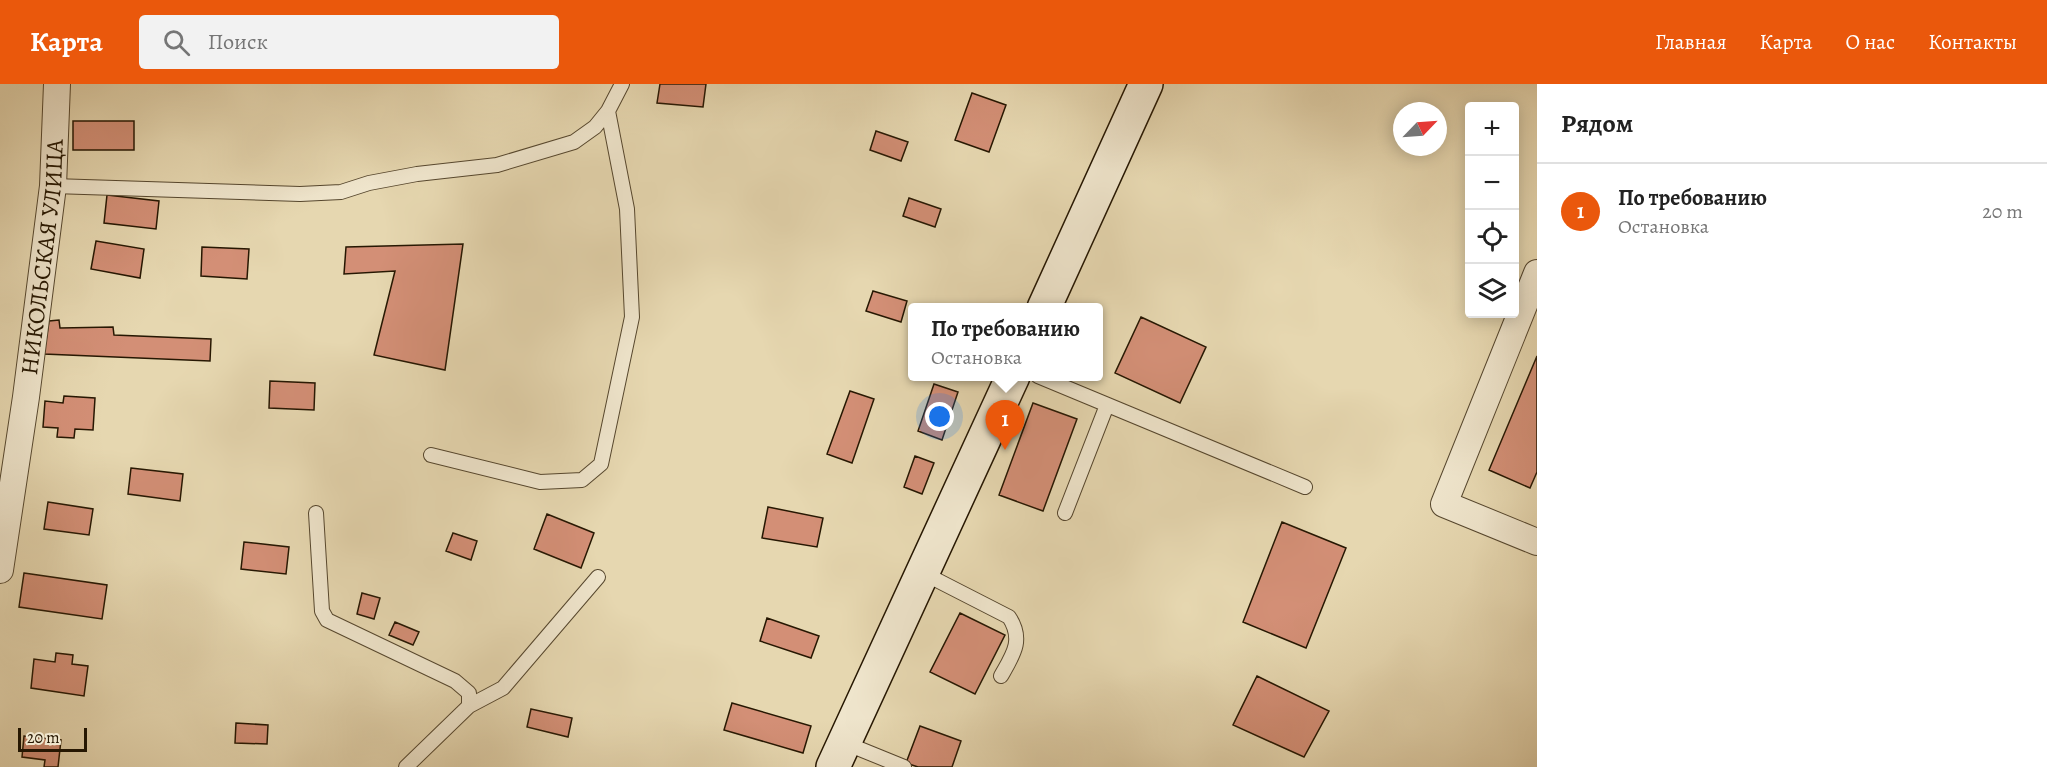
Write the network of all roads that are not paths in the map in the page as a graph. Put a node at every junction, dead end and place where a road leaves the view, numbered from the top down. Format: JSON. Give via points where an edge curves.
{"nodes":[{"id":1,"x":57,"y":84,"type":"edge"},
{"id":2,"x":622,"y":84,"type":"edge"},
{"id":3,"x":1146,"y":84,"type":"edge"},
{"id":4,"x":608,"y":111,"type":"junction"},
{"id":5,"x":53,"y":186,"type":"junction"},
{"id":6,"x":1537,"y":273,"type":"edge"},
{"id":7,"x":1046,"y":303,"type":"edge"},
{"id":8,"x":1011,"y":381,"type":"edge"},
{"id":9,"x":1050,"y":381,"type":"edge"},
{"id":10,"x":1107,"y":405,"type":"junction"},
{"id":11,"x":430,"y":455,"type":"dead end"},
{"id":12,"x":1305,"y":487,"type":"dead end"},
{"id":13,"x":315,"y":513,"type":"dead end"},
{"id":14,"x":1065,"y":513,"type":"dead end"},
{"id":15,"x":1537,"y":542,"type":"edge"},
{"id":16,"x":0,"y":570,"type":"edge"},
{"id":17,"x":923,"y":573,"type":"junction"},
{"id":18,"x":598,"y":577,"type":"dead end"},
{"id":19,"x":1001,"y":676,"type":"dead end"},
{"id":20,"x":470,"y":706,"type":"junction"},
{"id":21,"x":839,"y":755,"type":"edge"},
{"id":22,"x":406,"y":767,"type":"edge"},
{"id":23,"x":903,"y":767,"type":"edge"}],
"edges":[{"from":1,"to":5,"type":"street","name":"НИКОЛЬСКАЯ УЛИЦА"},
{"from":2,"to":4,"type":"lane"},
{"from":3,"to":7,"type":"street"},
{"from":4,"to":5,"type":"lane","via":[[595,127],[574,142],[536,155],[497,165],[398,178],[341,192]]},
{"from":4,"to":11,"type":"lane","via":[[627,209],[632,317],[601,464],[582,480],[540,482]]},
{"from":5,"to":16,"type":"street","name":"НИКОЛЬСКАЯ УЛИЦА"},
{"from":6,"to":15,"type":"street","via":[[1444,504]]},
{"from":8,"to":17,"type":"street"},
{"from":9,"to":10,"type":"lane"},
{"from":10,"to":12,"type":"lane"},
{"from":10,"to":14,"type":"lane"},
{"from":13,"to":20,"type":"lane","via":[[322,611],[327,620],[455,681],[469,693]]},
{"from":17,"to":19,"type":"lane","via":[[1010,617],[1017,628],[1018,645]]},
{"from":17,"to":21,"type":"street"},
{"from":18,"to":20,"type":"lane","via":[[503,688]]},
{"from":20,"to":22,"type":"lane"},
{"from":21,"to":23,"type":"lane"}]}
